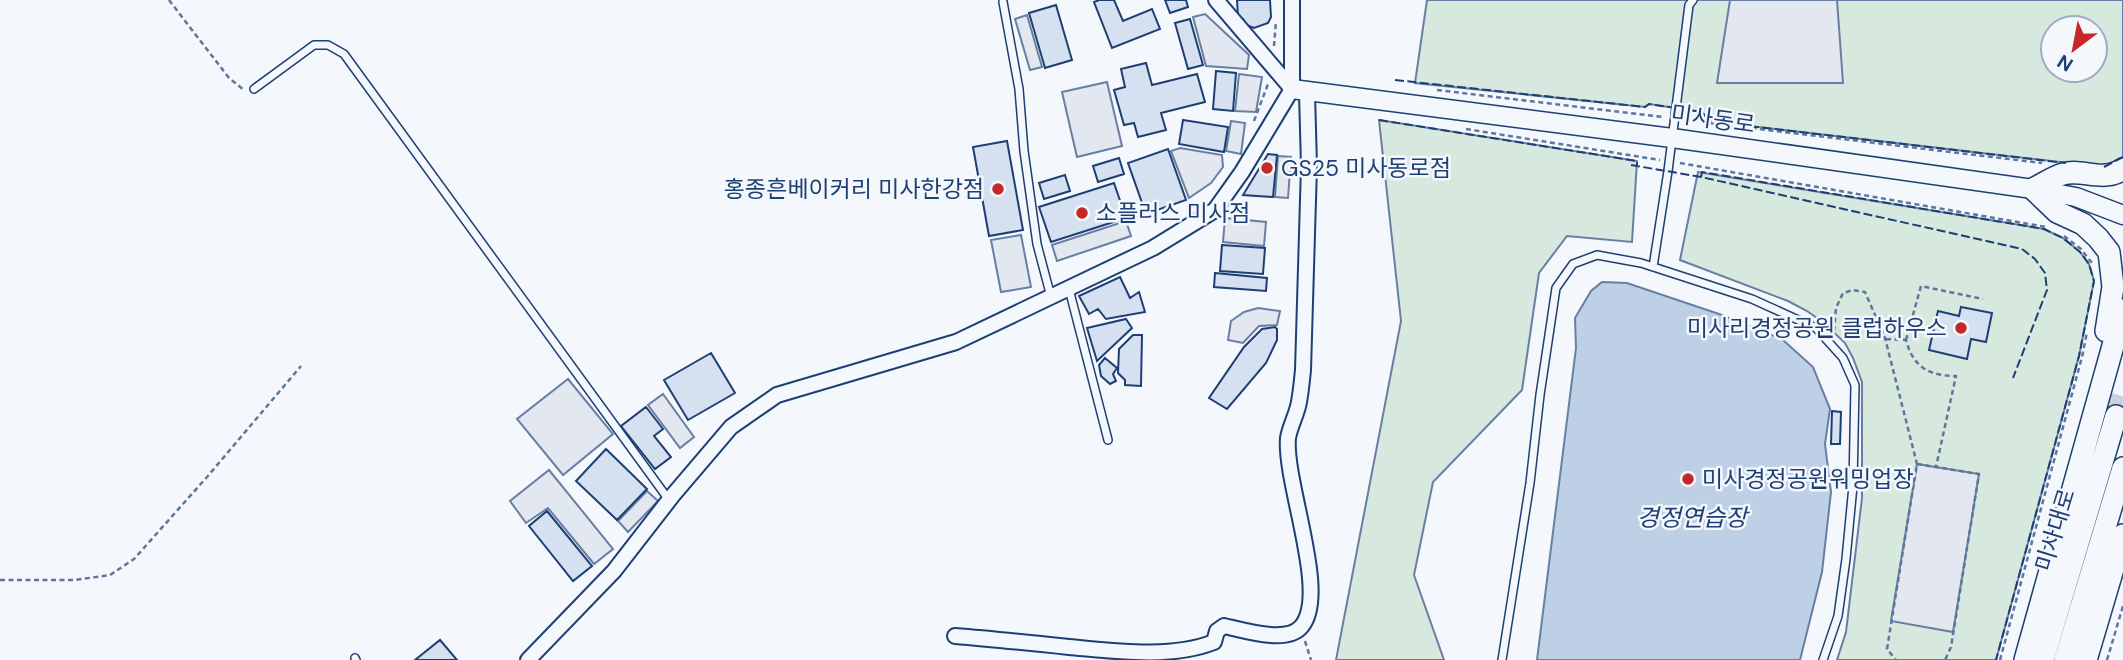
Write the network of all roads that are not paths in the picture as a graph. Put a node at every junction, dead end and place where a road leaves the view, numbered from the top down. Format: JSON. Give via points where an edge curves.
{"nodes":[{"id":1,"x":1216,"y":0,"type":"edge"},
{"id":2,"x":1292,"y":0,"type":"edge"},
{"id":3,"x":1693,"y":0,"type":"edge"},
{"id":4,"x":1003,"y":2,"type":"dead end"},
{"id":5,"x":254,"y":89,"type":"road end"},
{"id":6,"x":1300,"y":91,"type":"junction"},
{"id":7,"x":1672,"y":138,"type":"junction"},
{"id":8,"x":2123,"y":169,"type":"edge"},
{"id":9,"x":2033,"y":189,"type":"junction"},
{"id":10,"x":2123,"y":215,"type":"edge"},
{"id":11,"x":1653,"y":267,"type":"junction"},
{"id":12,"x":1069,"y":288,"type":"junction"},
{"id":13,"x":1051,"y":296,"type":"junction"},
{"id":14,"x":2123,"y":310,"type":"edge"},
{"id":15,"x":2119,"y":332,"type":"edge"},
{"id":16,"x":2107,"y":364,"type":"junction"},
{"id":17,"x":2116,"y":416,"type":"dead end"},
{"id":18,"x":1108,"y":440,"type":"dead end"},
{"id":19,"x":2123,"y":468,"type":"edge"},
{"id":20,"x":669,"y":500,"type":"junction"},
{"id":21,"x":2123,"y":535,"type":"edge"},
{"id":22,"x":955,"y":636,"type":"dead end"},
{"id":23,"x":1130,"y":656,"type":"edge"},
{"id":24,"x":528,"y":660,"type":"edge"},
{"id":25,"x":1502,"y":660,"type":"edge"},
{"id":26,"x":1823,"y":660,"type":"edge"},
{"id":27,"x":2025,"y":660,"type":"edge"},
{"id":28,"x":2043,"y":660,"type":"edge"},
{"id":29,"x":2065,"y":660,"type":"edge"},
{"id":30,"x":2086,"y":660,"type":"edge"}],
"edges":[{"from":1,"to":6,"type":"street"},
{"from":2,"to":6,"type":"street"},
{"from":3,"to":7,"type":"lane"},
{"from":4,"to":13,"type":"lane","via":[[1019,89],[1037,244]]},
{"from":5,"to":20,"type":"lane","via":[[314,45],[328,45],[344,54]]},
{"from":6,"to":7,"type":"street","name":"미사동로"},
{"from":6,"to":12,"type":"street","via":[[1215,210],[1153,248]]},
{"from":6,"to":23,"type":"street","via":[[1309,166],[1303,370],[1288,437],[1311,596],[1308,615],[1300,628],[1289,634],[1224,626],[1209,644]]},
{"from":7,"to":9,"type":"street","name":"미사동로"},
{"from":7,"to":11,"type":"lane"},
{"from":8,"to":9,"type":"main road","via":[[2093,176],[2065,173]]},
{"from":9,"to":10,"type":"street","name":"미사동로","via":[[2076,197]]},
{"from":9,"to":16,"type":"main road","via":[[2057,212],[2082,224],[2109,252],[2113,287],[2106,325]]},
{"from":11,"to":25,"type":"lane","via":[[1597,255],[1573,264],[1556,288]]},
{"from":11,"to":26,"type":"lane","via":[[1752,299],[1816,328],[1843,358],[1855,385],[1846,559],[1838,616]]},
{"from":12,"to":13,"type":"street"},
{"from":12,"to":18,"type":"lane"},
{"from":13,"to":20,"type":"street","via":[[956,342],[777,395],[731,427]]},
{"from":14,"to":15,"type":"main road"},
{"from":15,"to":16,"type":"main road"},
{"from":16,"to":27,"type":"main road"},
{"from":17,"to":28,"type":"main road","name":"미사대로"},
{"from":19,"to":29,"type":"main road","name":"미사대로"},
{"from":20,"to":24,"type":"street","via":[[614,571]]},
{"from":21,"to":30,"type":"main road"},
{"from":22,"to":23,"type":"street"}]}
